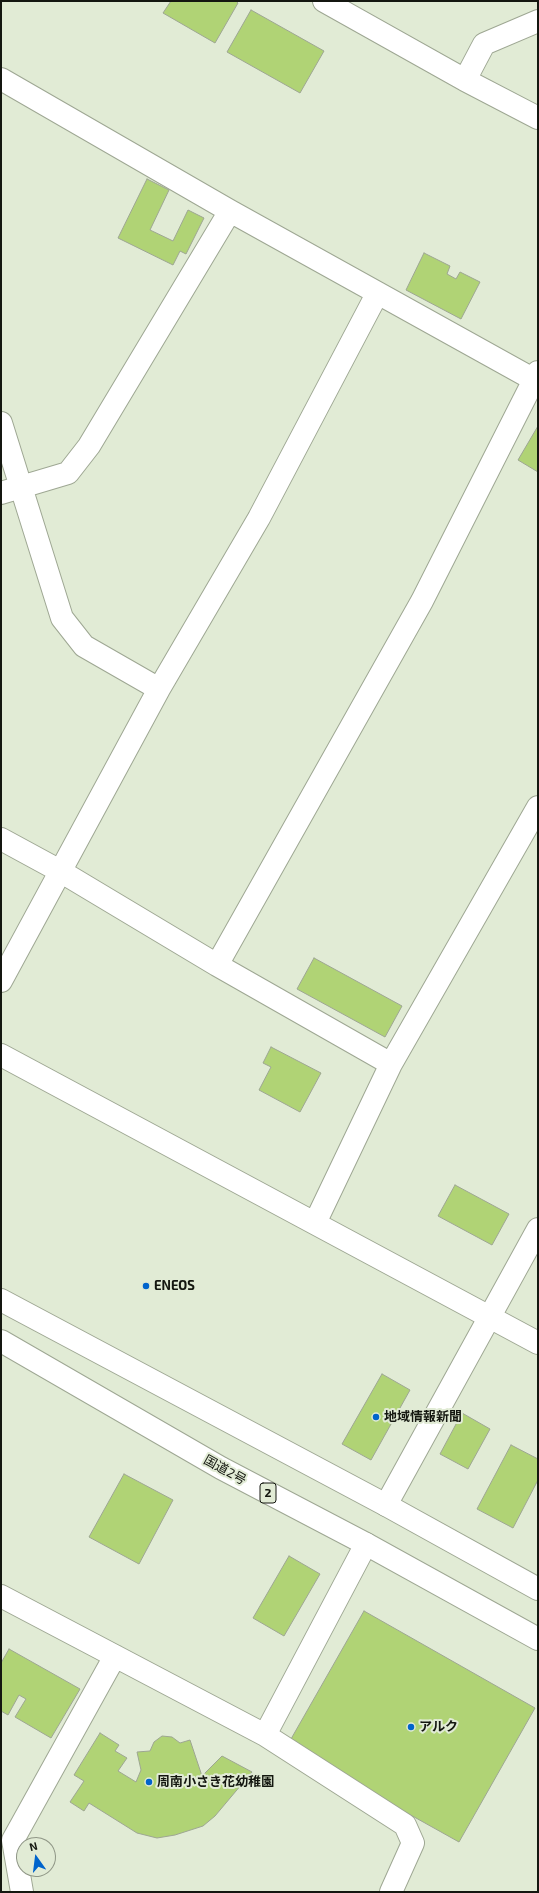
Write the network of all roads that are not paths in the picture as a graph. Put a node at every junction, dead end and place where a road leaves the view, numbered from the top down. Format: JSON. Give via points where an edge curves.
{"nodes":[{"id":1,"x":324,"y":1,"type":"edge"},
{"id":2,"x":538,"y":21,"type":"edge"},
{"id":3,"x":1,"y":79,"type":"edge"},
{"id":4,"x":465,"y":80,"type":"junction"},
{"id":5,"x":538,"y":118,"type":"edge"},
{"id":6,"x":230,"y":211,"type":"junction"},
{"id":7,"x":378,"y":294,"type":"junction"},
{"id":8,"x":537,"y":378,"type":"edge"},
{"id":9,"x":1,"y":424,"type":"edge"},
{"id":10,"x":11,"y":490,"type":"edge"},
{"id":11,"x":160,"y":689,"type":"junction"},
{"id":12,"x":538,"y":807,"type":"edge"},
{"id":13,"x":1,"y":839,"type":"edge"},
{"id":14,"x":530,"y":839,"type":"edge"},
{"id":15,"x":60,"y":871,"type":"junction"},
{"id":16,"x":217,"y":965,"type":"junction"},
{"id":17,"x":1,"y":981,"type":"edge"},
{"id":18,"x":1,"y":1055,"type":"edge"},
{"id":19,"x":391,"y":1064,"type":"junction"},
{"id":20,"x":315,"y":1223,"type":"junction"},
{"id":21,"x":538,"y":1229,"type":"edge"},
{"id":22,"x":1,"y":1300,"type":"edge"},
{"id":23,"x":489,"y":1316,"type":"junction"},
{"id":24,"x":1,"y":1341,"type":"edge"},
{"id":25,"x":538,"y":1344,"type":"edge"},
{"id":26,"x":386,"y":1505,"type":"junction"},
{"id":27,"x":366,"y":1544,"type":"junction"},
{"id":28,"x":538,"y":1589,"type":"edge"},
{"id":29,"x":1,"y":1596,"type":"edge"},
{"id":30,"x":538,"y":1638,"type":"edge"},
{"id":31,"x":115,"y":1656,"type":"junction"},
{"id":32,"x":265,"y":1735,"type":"junction"},
{"id":33,"x":22,"y":1892,"type":"edge"},
{"id":34,"x":391,"y":1892,"type":"edge"}],
"edges":[{"from":1,"to":4,"type":"main road"},
{"from":2,"to":4,"type":"main road","via":[[484,44]]},
{"from":3,"to":6,"type":"main road"},
{"from":4,"to":5,"type":"main road"},
{"from":6,"to":7,"type":"main road"},
{"from":6,"to":10,"type":"main road","via":[[89,446],[68,473]]},
{"from":7,"to":8,"type":"main road"},
{"from":7,"to":11,"type":"main road","via":[[259,518]]},
{"from":8,"to":16,"type":"main road","via":[[422,601]]},
{"from":9,"to":10,"type":"main road"},
{"from":10,"to":11,"type":"main road","via":[[62,618],[84,646]]},
{"from":11,"to":15,"type":"main road"},
{"from":12,"to":14,"type":"main road"},
{"from":13,"to":15,"type":"main road"},
{"from":14,"to":19,"type":"main road"},
{"from":15,"to":16,"type":"main road"},
{"from":15,"to":17,"type":"main road"},
{"from":16,"to":19,"type":"main road"},
{"from":18,"to":20,"type":"main road"},
{"from":19,"to":20,"type":"main road"},
{"from":20,"to":23,"type":"main road"},
{"from":21,"to":23,"type":"main road"},
{"from":22,"to":26,"type":"main road"},
{"from":23,"to":25,"type":"main road"},
{"from":23,"to":26,"type":"main road"},
{"from":24,"to":27,"type":"main road","name":"国道2号","number":"2","via":[[221,1468]]},
{"from":26,"to":28,"type":"main road"},
{"from":27,"to":30,"type":"main road","name":"国道2号","number":"2"},
{"from":27,"to":32,"type":"main road"},
{"from":29,"to":31,"type":"main road"},
{"from":31,"to":32,"type":"main road"},
{"from":31,"to":33,"type":"main road","via":[[13,1840]]},
{"from":32,"to":34,"type":"main road","via":[[405,1825],[413,1843]]}]}
